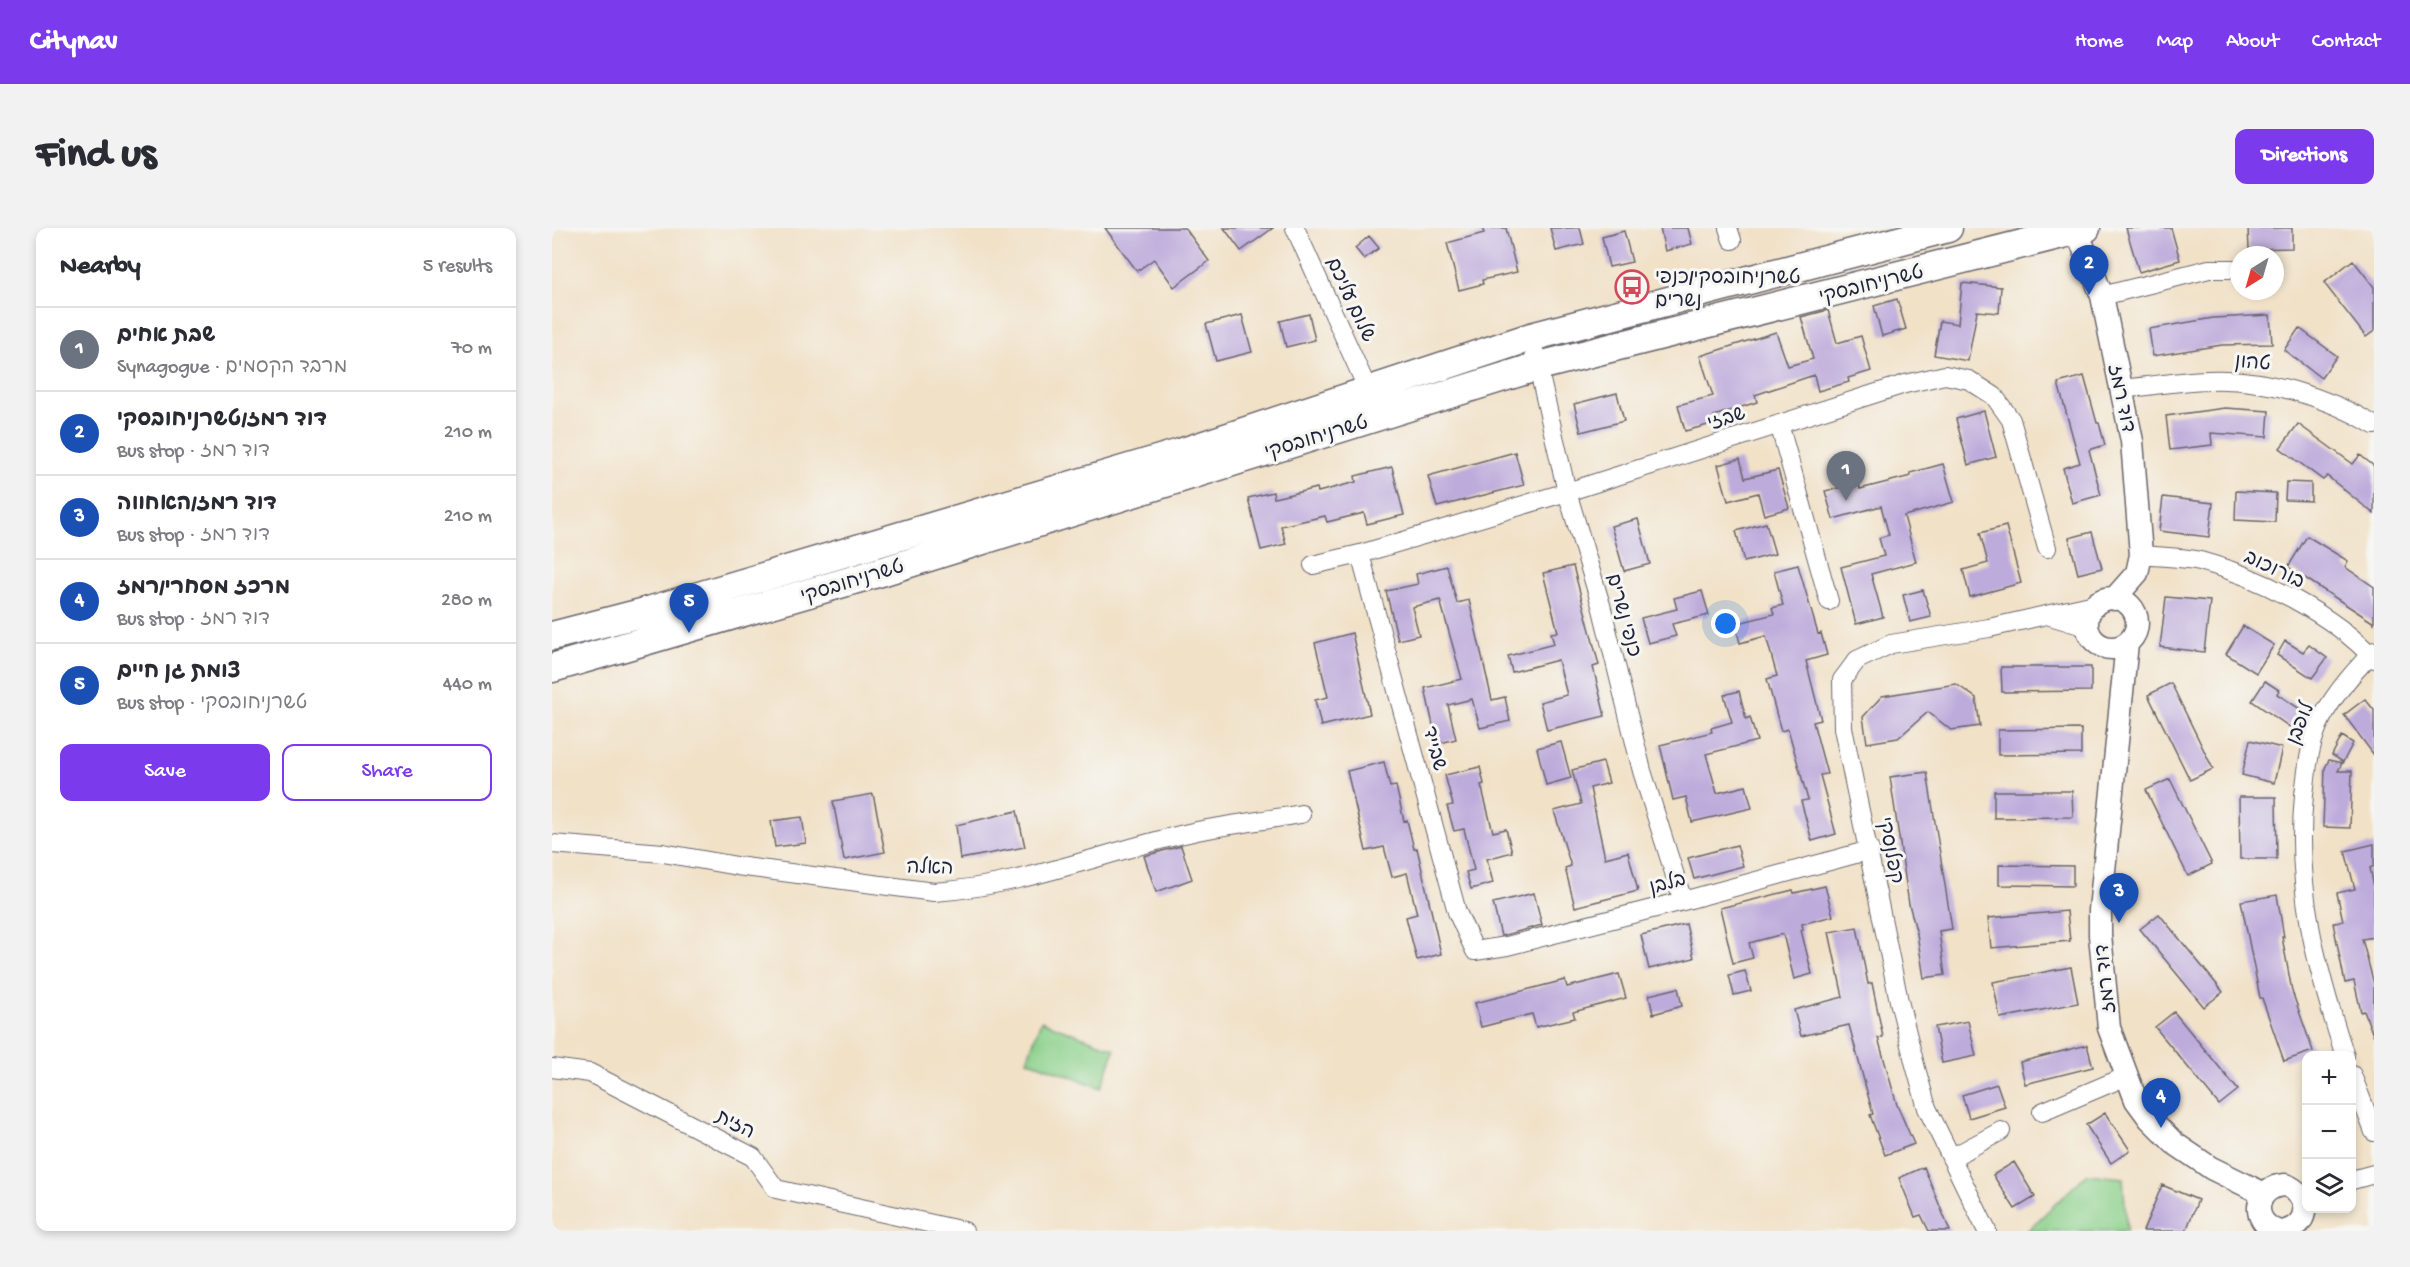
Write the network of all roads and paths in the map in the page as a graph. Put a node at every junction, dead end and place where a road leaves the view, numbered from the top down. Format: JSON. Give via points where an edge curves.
{"nodes":[{"id":1,"x":1295,"y":228,"type":"edge"},
{"id":2,"x":1948,"y":228,"type":"edge"},
{"id":3,"x":2080,"y":229,"type":"edge"},
{"id":4,"x":2230,"y":269,"type":"edge"},
{"id":5,"x":2102,"y":296,"type":"junction"},
{"id":6,"x":1531,"y":337,"type":"junction"},
{"id":7,"x":1539,"y":366,"type":"junction"},
{"id":8,"x":2121,"y":389,"type":"junction"},
{"id":9,"x":1368,"y":390,"type":"junction"},
{"id":10,"x":1779,"y":424,"type":"junction"},
{"id":11,"x":2374,"y":425,"type":"edge"},
{"id":12,"x":1567,"y":492,"type":"junction"},
{"id":13,"x":2047,"y":548,"type":"dead end"},
{"id":14,"x":1360,"y":554,"type":"junction"},
{"id":15,"x":2139,"y":564,"type":"junction"},
{"id":16,"x":1313,"y":565,"type":"dead end"},
{"id":17,"x":1829,"y":601,"type":"dead end"},
{"id":18,"x":2104,"y":602,"type":"junction"},
{"id":19,"x":2133,"y":611,"type":"junction"},
{"id":20,"x":2046,"y":614,"type":"junction"},
{"id":21,"x":2087,"y":627,"type":"junction"},
{"id":22,"x":552,"y":636,"type":"edge"},
{"id":23,"x":2127,"y":643,"type":"junction"},
{"id":24,"x":2104,"y":647,"type":"junction"},
{"id":25,"x":2373,"y":655,"type":"edge"},
{"id":26,"x":552,"y":668,"type":"edge"},
{"id":27,"x":2121,"y":692,"type":"junction"},
{"id":28,"x":1301,"y":814,"type":"dead end"},
{"id":29,"x":552,"y":844,"type":"edge"},
{"id":30,"x":1870,"y":850,"type":"junction"},
{"id":31,"x":1683,"y":901,"type":"junction"},
{"id":32,"x":1475,"y":951,"type":"joint"},
{"id":33,"x":2343,"y":1051,"type":"edge"},
{"id":34,"x":552,"y":1068,"type":"edge"},
{"id":35,"x":2127,"y":1076,"type":"junction"},
{"id":36,"x":2356,"y":1085,"type":"edge"},
{"id":37,"x":2042,"y":1112,"type":"dead end"},
{"id":38,"x":2001,"y":1131,"type":"dead end"},
{"id":39,"x":2374,"y":1132,"type":"edge"},
{"id":40,"x":1951,"y":1158,"type":"junction"},
{"id":41,"x":2374,"y":1174,"type":"edge"},
{"id":42,"x":2356,"y":1179,"type":"edge"},
{"id":43,"x":2302,"y":1192,"type":"edge"},
{"id":44,"x":2264,"y":1194,"type":"junction"},
{"id":45,"x":2305,"y":1213,"type":"edge"},
{"id":46,"x":964,"y":1231,"type":"edge"},
{"id":47,"x":1987,"y":1231,"type":"edge"},
{"id":48,"x":2277,"y":1231,"type":"edge"},
{"id":49,"x":2286,"y":1231,"type":"edge"}],
"edges":[{"from":1,"to":9,"type":"street","name":"שלום עליכם"},
{"from":2,"to":6,"type":"main road","name":"טשרניחובסקי"},
{"from":3,"to":5,"type":"street","name":"דוד רמז"},
{"from":3,"to":7,"type":"main road","name":"טשרניחובסקי"},
{"from":4,"to":5,"type":"street","via":[[2209,269]]},
{"from":5,"to":8,"type":"street","name":"דוד רמז"},
{"from":6,"to":7,"type":"street","name":"כנפי נשרים"},
{"from":6,"to":9,"type":"main road","name":"טשרניחובסקי"},
{"from":7,"to":12,"type":"street","name":"כנפי נשרים"},
{"from":7,"to":26,"type":"main road","name":"טשרניחובסקי","via":[[884,571]]},
{"from":8,"to":11,"type":"street","name":"טהון","via":[[2209,379],[2278,386],[2352,411]]},
{"from":8,"to":15,"type":"street","name":"דוד רמז","via":[[2132,441]]},
{"from":9,"to":22,"type":"main road","name":"טשרניחובסקי","via":[[1180,453]]},
{"from":10,"to":12,"type":"street","name":"שבזי"},
{"from":10,"to":13,"type":"street","name":"שבזי","via":[[1905,384],[1945,375],[1969,380],[1994,396],[2011,420]]},
{"from":10,"to":17,"type":"street"},
{"from":12,"to":14,"type":"street","name":"שבזי"},
{"from":12,"to":31,"type":"street","name":"כנפי נשרים","via":[[1642,771]]},
{"from":14,"to":16,"type":"street","name":"שבזי"},
{"from":14,"to":32,"type":"street","name":"שב''ד","via":[[1457,912]]},
{"from":15,"to":18,"type":"street"},
{"from":15,"to":19,"type":"street","name":"דוד רמז","via":[[2139,588]]},
{"from":15,"to":25,"type":"street","name":"בורוכוב","via":[[2199,561],[2251,578],[2287,596]]},
{"from":18,"to":19,"type":"street","via":[[2126,603]]},
{"from":18,"to":20,"type":"street","name":"קפלנסקי"},
{"from":18,"to":21,"type":"street","via":[[2088,615]]},
{"from":19,"to":23,"type":"street","via":[[2137,624]]},
{"from":20,"to":21,"type":"street"},
{"from":20,"to":30,"type":"street","name":"קפלנסקי","via":[[1891,644],[1857,660],[1842,680],[1844,728]]},
{"from":21,"to":24,"type":"street","via":[[2094,640]]},
{"from":23,"to":24,"type":"street","via":[[2117,648]]},
{"from":23,"to":27,"type":"street","name":"דוד רמז"},
{"from":24,"to":27,"type":"street","name":"דוד רמז"},
{"from":25,"to":33,"type":"street","name":"לופבן","via":[[2337,692],[2320,723],[2308,756],[2301,828],[2306,905],[2322,985]]},
{"from":27,"to":35,"type":"street","name":"דוד רמז","via":[[2100,927],[2109,1028]]},
{"from":28,"to":29,"type":"street","name":"האלה","via":[[1197,831],[1003,882],[934,892],[663,853]]},
{"from":30,"to":31,"type":"street","name":"בלבן"},
{"from":30,"to":40,"type":"street","name":"קפלנסקי","via":[[1915,1065],[1927,1108]]},
{"from":31,"to":32,"type":"street","name":"בלבן"},
{"from":34,"to":46,"type":"street","name":"הזית","via":[[590,1072],[753,1157],[776,1188]]},
{"from":35,"to":37,"type":"street"},
{"from":35,"to":44,"type":"street","name":"דוד רמז","via":[[2136,1100],[2174,1143],[2211,1168]]},
{"from":36,"to":39,"type":"street"},
{"from":38,"to":40,"type":"street"},
{"from":40,"to":47,"type":"street","name":"קפלנסקי"},
{"from":41,"to":42,"type":"street"},
{"from":43,"to":44,"type":"street","via":[[2277,1186]]},
{"from":44,"to":48,"type":"street","via":[[2259,1205],[2261,1219]]},
{"from":45,"to":49,"type":"street","via":[[2298,1226]]}]}
